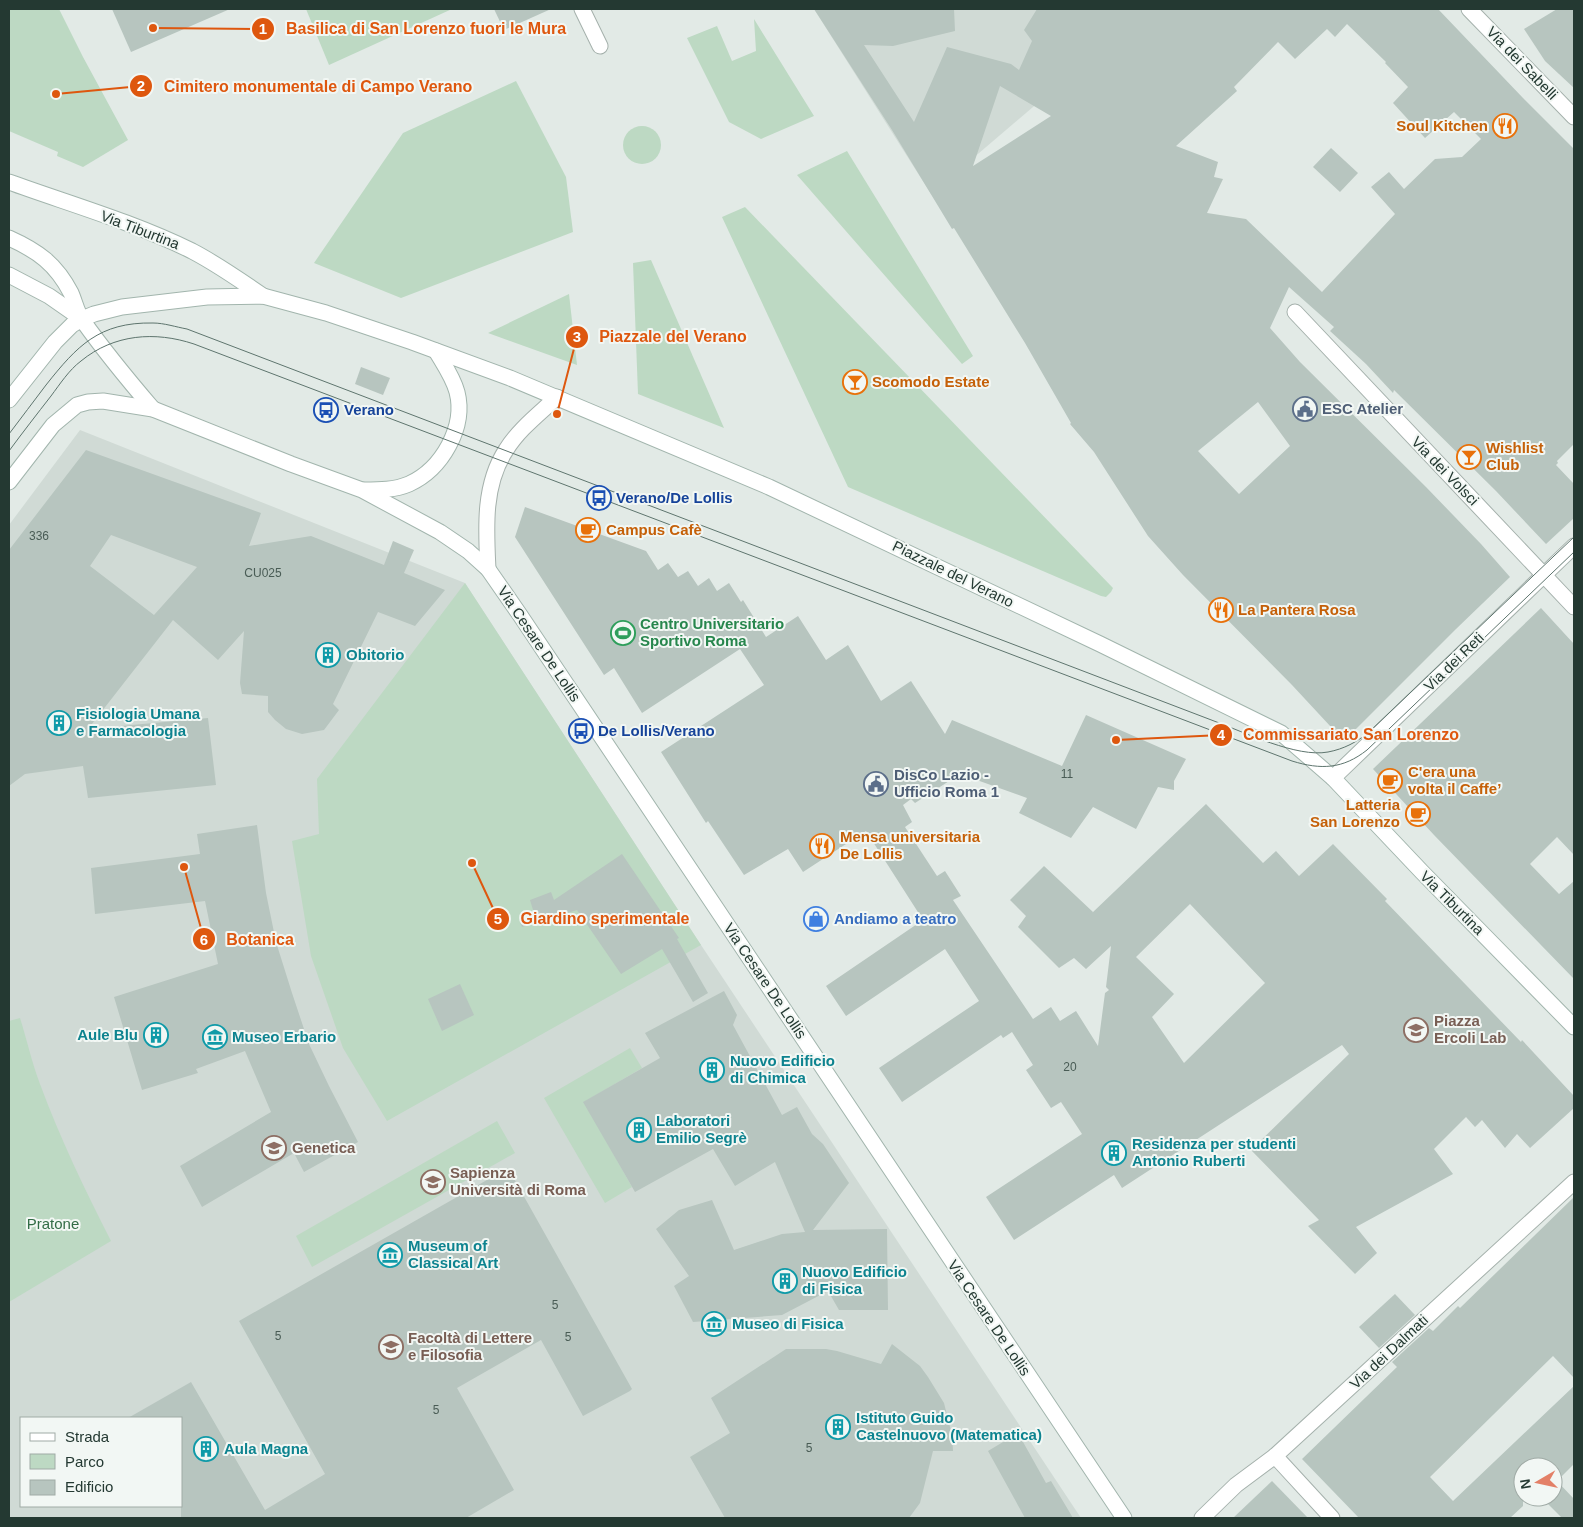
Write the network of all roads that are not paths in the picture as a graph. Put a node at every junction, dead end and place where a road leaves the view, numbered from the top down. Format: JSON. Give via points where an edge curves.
{"nodes":[{"id":1,"x":582,"y":9,"type":"edge"},
{"id":2,"x":1469,"y":9,"type":"edge"},
{"id":3,"x":600,"y":46,"type":"dead end"},
{"id":4,"x":1574,"y":117,"type":"edge"},
{"id":5,"x":9,"y":182,"type":"edge"},
{"id":6,"x":9,"y":238,"type":"edge"},
{"id":7,"x":9,"y":275,"type":"edge"},
{"id":8,"x":263,"y":296,"type":"junction"},
{"id":9,"x":1295,"y":312,"type":"dead end"},
{"id":10,"x":82,"y":319,"type":"junction"},
{"id":11,"x":436,"y":351,"type":"junction"},
{"id":12,"x":557,"y":397,"type":"junction"},
{"id":13,"x":9,"y":399,"type":"edge"},
{"id":14,"x":153,"y":409,"type":"junction"},
{"id":15,"x":9,"y":482,"type":"edge"},
{"id":16,"x":362,"y":490,"type":"junction"},
{"id":17,"x":1574,"y":546,"type":"edge"},
{"id":18,"x":488,"y":569,"type":"junction"},
{"id":19,"x":1544,"y":575,"type":"junction"},
{"id":20,"x":1574,"y":607,"type":"edge"},
{"id":21,"x":1333,"y":778,"type":"junction"},
{"id":22,"x":1574,"y":1027,"type":"edge"},
{"id":23,"x":1574,"y":1182,"type":"edge"},
{"id":24,"x":1275,"y":1456,"type":"junction"},
{"id":25,"x":1124,"y":1518,"type":"edge"},
{"id":26,"x":1202,"y":1518,"type":"edge"},
{"id":27,"x":1332,"y":1518,"type":"edge"}],
"edges":[{"from":1,"to":3,"type":"main road"},
{"from":2,"to":4,"type":"main road","name":"Via dei Sabelli"},
{"from":5,"to":8,"type":"main road","name":"Via Tiburtina","via":[[176,243]]},
{"from":6,"to":10,"type":"main road","via":[[53,265],[72,294]]},
{"from":7,"to":10,"type":"main road","via":[[49,296]]},
{"from":8,"to":10,"type":"main road","name":"Piazzale del Verano","via":[[147,302],[106,310]]},
{"from":8,"to":11,"type":"main road","name":"Piazzale del Verano"},
{"from":9,"to":19,"type":"main road","name":"Via dei Volsci"},
{"from":10,"to":13,"type":"main road","name":"Piazzale del Verano","via":[[55,342]]},
{"from":10,"to":14,"type":"main road"},
{"from":11,"to":12,"type":"main road","name":"Piazzale del Verano"},
{"from":11,"to":16,"type":"main road","via":[[458,397],[455,432],[447,450],[409,484]]},
{"from":12,"to":18,"type":"main road","via":[[519,433],[497,468],[487,510]]},
{"from":12,"to":21,"type":"main road","name":"Piazzale del Verano","via":[[778,491],[1260,722],[1281,733]]},
{"from":14,"to":15,"type":"main road","via":[[103,401],[72,408],[53,425]]},
{"from":14,"to":16,"type":"main road"},
{"from":16,"to":18,"type":"main road","via":[[452,539]]},
{"from":17,"to":19,"type":"main road","name":"Via dei Reti"},
{"from":18,"to":25,"type":"main road","name":"Via Cesare De Lollis"},
{"from":19,"to":20,"type":"main road","name":"Via dei Volsci"},
{"from":19,"to":21,"type":"main road","name":"Via dei Reti"},
{"from":21,"to":22,"type":"main road","name":"Via Tiburtina"},
{"from":23,"to":24,"type":"main road","name":"Via dei Dalmati"},
{"from":24,"to":26,"type":"main road","name":"Via dei Dalmati","via":[[1236,1485]]},
{"from":24,"to":27,"type":"main road"}]}
